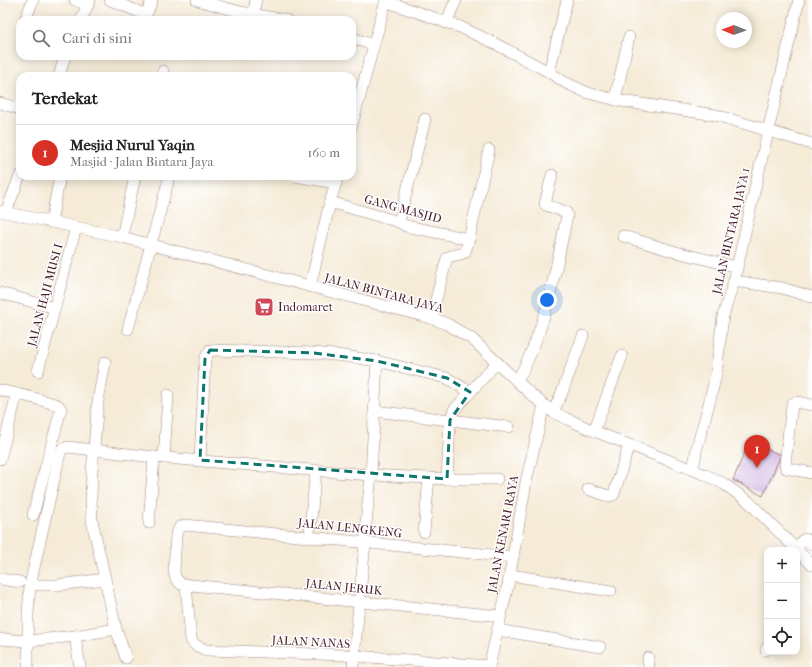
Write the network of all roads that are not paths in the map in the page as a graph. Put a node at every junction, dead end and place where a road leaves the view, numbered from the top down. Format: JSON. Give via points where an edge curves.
{"nodes":[{"id":1,"x":34,"y":0,"type":"edge"},
{"id":2,"x":75,"y":0,"type":"edge"},
{"id":3,"x":110,"y":0,"type":"edge"},
{"id":4,"x":152,"y":0,"type":"edge"},
{"id":5,"x":198,"y":0,"type":"edge"},
{"id":6,"x":256,"y":0,"type":"edge"},
{"id":7,"x":456,"y":0,"type":"edge"},
{"id":8,"x":566,"y":0,"type":"edge"},
{"id":9,"x":799,"y":0,"type":"edge"},
{"id":10,"x":386,"y":1,"type":"edge"},
{"id":11,"x":89,"y":3,"type":"edge"},
{"id":12,"x":253,"y":15,"type":"junction"},
{"id":13,"x":27,"y":16,"type":"edge"},
{"id":14,"x":83,"y":16,"type":"edge"},
{"id":15,"x":260,"y":16,"type":"edge"},
{"id":16,"x":446,"y":23,"type":"junction"},
{"id":17,"x":629,"y":37,"type":"dead end"},
{"id":18,"x":356,"y":39,"type":"edge"},
{"id":19,"x":374,"y":45,"type":"junction"},
{"id":20,"x":64,"y":60,"type":"edge"},
{"id":21,"x":60,"y":72,"type":"edge"},
{"id":22,"x":549,"y":72,"type":"junction"},
{"id":23,"x":615,"y":100,"type":"junction"},
{"id":24,"x":0,"y":102,"type":"edge"},
{"id":25,"x":16,"y":108,"type":"edge"},
{"id":26,"x":356,"y":110,"type":"edge"},
{"id":27,"x":425,"y":119,"type":"dead end"},
{"id":28,"x":768,"y":131,"type":"junction"},
{"id":29,"x":812,"y":144,"type":"edge"},
{"id":30,"x":489,"y":150,"type":"dead end"},
{"id":31,"x":552,"y":175,"type":"dead end"},
{"id":32,"x":18,"y":180,"type":"edge"},
{"id":33,"x":59,"y":180,"type":"edge"},
{"id":34,"x":134,"y":180,"type":"edge"},
{"id":35,"x":337,"y":180,"type":"edge"},
{"id":36,"x":168,"y":182,"type":"dead end"},
{"id":37,"x":330,"y":202,"type":"junction"},
{"id":38,"x":3,"y":211,"type":"edge"},
{"id":39,"x":51,"y":222,"type":"junction"},
{"id":40,"x":399,"y":222,"type":"junction"},
{"id":41,"x":76,"y":227,"type":"junction"},
{"id":42,"x":623,"y":236,"type":"dead end"},
{"id":43,"x":122,"y":237,"type":"junction"},
{"id":44,"x":469,"y":239,"type":"junction"},
{"id":45,"x":151,"y":244,"type":"junction"},
{"id":46,"x":737,"y":267,"type":"junction"},
{"id":47,"x":734,"y":281,"type":"junction"},
{"id":48,"x":310,"y":287,"type":"junction"},
{"id":49,"x":0,"y":293,"type":"edge"},
{"id":50,"x":812,"y":297,"type":"edge"},
{"id":51,"x":55,"y":308,"type":"junction"},
{"id":52,"x":431,"y":318,"type":"junction"},
{"id":53,"x":128,"y":329,"type":"dead end"},
{"id":54,"x":583,"y":336,"type":"dead end"},
{"id":55,"x":622,"y":356,"type":"dead end"},
{"id":56,"x":377,"y":361,"type":"junction"},
{"id":57,"x":105,"y":362,"type":"dead end"},
{"id":58,"x":498,"y":363,"type":"junction"},
{"id":59,"x":38,"y":370,"type":"dead end"},
{"id":60,"x":518,"y":382,"type":"junction"},
{"id":61,"x":0,"y":390,"type":"edge"},
{"id":62,"x":470,"y":392,"type":"junction"},
{"id":63,"x":17,"y":394,"type":"junction"},
{"id":64,"x":168,"y":395,"type":"dead end"},
{"id":65,"x":812,"y":405,"type":"edge"},
{"id":66,"x":548,"y":409,"type":"junction"},
{"id":67,"x":374,"y":411,"type":"junction"},
{"id":68,"x":450,"y":420,"type":"junction"},
{"id":69,"x":509,"y":428,"type":"dead end"},
{"id":70,"x":594,"y":431,"type":"junction"},
{"id":71,"x":629,"y":445,"type":"junction"},
{"id":72,"x":95,"y":450,"type":"junction"},
{"id":73,"x":159,"y":458,"type":"junction"},
{"id":74,"x":0,"y":459,"type":"edge"},
{"id":75,"x":200,"y":460,"type":"junction"},
{"id":76,"x":316,"y":470,"type":"junction"},
{"id":77,"x":693,"y":470,"type":"junction"},
{"id":78,"x":812,"y":473,"type":"edge"},
{"id":79,"x":371,"y":475,"type":"junction"},
{"id":80,"x":429,"y":478,"type":"junction"},
{"id":81,"x":447,"y":479,"type":"junction"},
{"id":82,"x":497,"y":479,"type":"dead end"},
{"id":83,"x":588,"y":489,"type":"dead end"},
{"id":84,"x":32,"y":514,"type":"dead end"},
{"id":85,"x":149,"y":523,"type":"dead end"},
{"id":86,"x":310,"y":528,"type":"dead end"},
{"id":87,"x":424,"y":532,"type":"dead end"},
{"id":88,"x":365,"y":538,"type":"junction"},
{"id":89,"x":812,"y":544,"type":"edge"},
{"id":90,"x":794,"y":547,"type":"edge"},
{"id":91,"x":798,"y":547,"type":"edge"},
{"id":92,"x":800,"y":553,"type":"edge"},
{"id":93,"x":513,"y":558,"type":"junction"},
{"id":94,"x":812,"y":564,"type":"edge"},
{"id":95,"x":510,"y":575,"type":"junction"},
{"id":96,"x":0,"y":579,"type":"edge"},
{"id":97,"x":105,"y":579,"type":"junction"},
{"id":98,"x":25,"y":583,"type":"junction"},
{"id":99,"x":186,"y":585,"type":"junction"},
{"id":100,"x":611,"y":591,"type":"dead end"},
{"id":101,"x":359,"y":602,"type":"junction"},
{"id":102,"x":500,"y":616,"type":"junction"},
{"id":103,"x":116,"y":629,"type":"junction"},
{"id":104,"x":497,"y":630,"type":"junction"},
{"id":105,"x":75,"y":636,"type":"junction"},
{"id":106,"x":0,"y":639,"type":"edge"},
{"id":107,"x":28,"y":641,"type":"junction"},
{"id":108,"x":600,"y":647,"type":"dead end"},
{"id":109,"x":126,"y":658,"type":"dead end"},
{"id":110,"x":353,"y":662,"type":"edge"},
{"id":111,"x":489,"y":666,"type":"edge"},
{"id":112,"x":28,"y":667,"type":"edge"},
{"id":113,"x":80,"y":667,"type":"edge"}],
"edges":[{"from":1,"to":13,"type":"street"},
{"from":2,"to":11,"type":"street"},
{"from":3,"to":4,"type":"street","via":[[144,14],[148,13]]},
{"from":5,"to":12,"type":"street"},
{"from":6,"to":12,"type":"street"},
{"from":7,"to":16,"type":"street"},
{"from":8,"to":22,"type":"street"},
{"from":9,"to":28,"type":"street","name":"JALAN BINTARA JAYA 1"},
{"from":10,"to":16,"type":"street"},
{"from":10,"to":19,"type":"street"},
{"from":11,"to":14,"type":"street"},
{"from":12,"to":15,"type":"street"},
{"from":16,"to":22,"type":"street","via":[[490,41]]},
{"from":17,"to":23,"type":"street"},
{"from":18,"to":19,"type":"street"},
{"from":19,"to":26,"type":"street"},
{"from":20,"to":21,"type":"street"},
{"from":22,"to":23,"type":"street","via":[[588,93]]},
{"from":23,"to":28,"type":"street","via":[[716,115]]},
{"from":24,"to":25,"type":"street"},
{"from":27,"to":40,"type":"street"},
{"from":28,"to":29,"type":"street"},
{"from":28,"to":46,"type":"street","name":"JALAN BINTARA JAYA 1"},
{"from":30,"to":44,"type":"street"},
{"from":31,"to":60,"type":"street","via":[[545,204],[566,212],[567,216],[544,319]]},
{"from":32,"to":38,"type":"street"},
{"from":33,"to":39,"type":"street"},
{"from":34,"to":43,"type":"street"},
{"from":35,"to":37,"type":"street"},
{"from":36,"to":45,"type":"street"},
{"from":37,"to":40,"type":"street","name":"GANG MASJID"},
{"from":37,"to":48,"type":"street"},
{"from":38,"to":39,"type":"street","name":"JALAN BINTARA JAYA"},
{"from":39,"to":41,"type":"street","name":"JALAN BINTARA JAYA"},
{"from":40,"to":44,"type":"street","name":"GANG MASJID","via":[[406,226]]},
{"from":41,"to":43,"type":"street","name":"JALAN BINTARA JAYA"},
{"from":41,"to":51,"type":"street","name":"JALAN HAJI MUSI I"},
{"from":42,"to":46,"type":"street"},
{"from":43,"to":45,"type":"street","name":"JALAN BINTARA JAYA"},
{"from":44,"to":52,"type":"street","via":[[465,252],[447,258]]},
{"from":45,"to":48,"type":"street","name":"JALAN BINTARA JAYA"},
{"from":45,"to":53,"type":"street"},
{"from":46,"to":47,"type":"street","name":"JALAN BINTARA JAYA 1"},
{"from":47,"to":50,"type":"street","via":[[782,288]]},
{"from":47,"to":77,"type":"street","name":"JALAN BINTARA JAYA 1","via":[[723,316],[716,374]]},
{"from":48,"to":52,"type":"street","name":"JALAN BINTARA JAYA"},
{"from":49,"to":51,"type":"street"},
{"from":51,"to":59,"type":"street","name":"JALAN HAJI MUSI I"},
{"from":52,"to":58,"type":"street","name":"JALAN BINTARA JAYA","via":[[472,339]]},
{"from":54,"to":66,"type":"street","name":"JALAN KENARI RAYA","via":[[561,395]]},
{"from":55,"to":70,"type":"street"},
{"from":56,"to":62,"type":"street","via":[[447,378]]},
{"from":56,"to":67,"type":"street"},
{"from":56,"to":75,"type":"street","via":[[314,353],[210,350],[205,359]]},
{"from":57,"to":72,"type":"street","via":[[98,401]]},
{"from":58,"to":60,"type":"street","name":"JALAN BINTARA JAYA"},
{"from":58,"to":62,"type":"street"},
{"from":60,"to":66,"type":"street","name":"JALAN BINTARA JAYA"},
{"from":61,"to":63,"type":"street"},
{"from":62,"to":68,"type":"street","via":[[454,410]]},
{"from":63,"to":74,"type":"street"},
{"from":63,"to":84,"type":"street","via":[[58,404],[61,409]]},
{"from":64,"to":73,"type":"street"},
{"from":65,"to":78,"type":"street","via":[[796,402],[792,404],[785,464],[786,468]]},
{"from":66,"to":70,"type":"street","name":"JALAN BINTARA JAYA"},
{"from":66,"to":93,"type":"street","name":"JALAN KENARI RAYA","via":[[531,460]]},
{"from":67,"to":68,"type":"street"},
{"from":67,"to":79,"type":"street"},
{"from":68,"to":69,"type":"street"},
{"from":68,"to":81,"type":"street"},
{"from":70,"to":71,"type":"street","name":"JALAN BINTARA JAYA"},
{"from":71,"to":77,"type":"street","name":"JALAN BINTARA JAYA"},
{"from":71,"to":83,"type":"street","via":[[614,494],[608,496]]},
{"from":72,"to":73,"type":"street"},
{"from":72,"to":97,"type":"street","via":[[92,520]]},
{"from":72,"to":98,"type":"street","via":[[68,447],[62,449]]},
{"from":73,"to":75,"type":"street"},
{"from":73,"to":85,"type":"street"},
{"from":75,"to":76,"type":"street"},
{"from":76,"to":79,"type":"street"},
{"from":76,"to":86,"type":"street"},
{"from":77,"to":90,"type":"street","name":"JALAN BINTARA JAYA","via":[[724,484],[748,501]]},
{"from":79,"to":80,"type":"street"},
{"from":79,"to":88,"type":"street"},
{"from":80,"to":81,"type":"street"},
{"from":80,"to":87,"type":"street"},
{"from":81,"to":82,"type":"street"},
{"from":88,"to":93,"type":"street","name":"JALAN LENGKENG"},
{"from":88,"to":99,"type":"street","name":"JALAN LENGKENG","via":[[185,525],[176,534],[174,572],[178,582]]},
{"from":88,"to":101,"type":"street"},
{"from":89,"to":91,"type":"street","via":[[804,539]]},
{"from":92,"to":94,"type":"street","name":"JALAN BINTARA JAYA"},
{"from":93,"to":95,"type":"street","name":"JALAN KENARI RAYA"},
{"from":95,"to":100,"type":"street"},
{"from":95,"to":102,"type":"street","name":"JALAN KENARI RAYA"},
{"from":96,"to":98,"type":"street"},
{"from":97,"to":98,"type":"street","via":[[58,585]]},
{"from":97,"to":103,"type":"street"},
{"from":98,"to":107,"type":"street"},
{"from":99,"to":101,"type":"street","name":"JALAN JERUK"},
{"from":99,"to":110,"type":"street","name":"JALAN NANAS","via":[[191,640],[199,648],[342,655]]},
{"from":101,"to":102,"type":"street","name":"JALAN JERUK"},
{"from":101,"to":110,"type":"street"},
{"from":102,"to":104,"type":"street","name":"JALAN KENARI RAYA"},
{"from":103,"to":105,"type":"street"},
{"from":103,"to":109,"type":"street"},
{"from":104,"to":108,"type":"street"},
{"from":104,"to":111,"type":"street","name":"JALAN KENARI RAYA"},
{"from":105,"to":107,"type":"street"},
{"from":105,"to":113,"type":"street"},
{"from":106,"to":107,"type":"street"},
{"from":107,"to":112,"type":"street"},
{"from":110,"to":111,"type":"street","name":"JALAN NANAS"}]}
